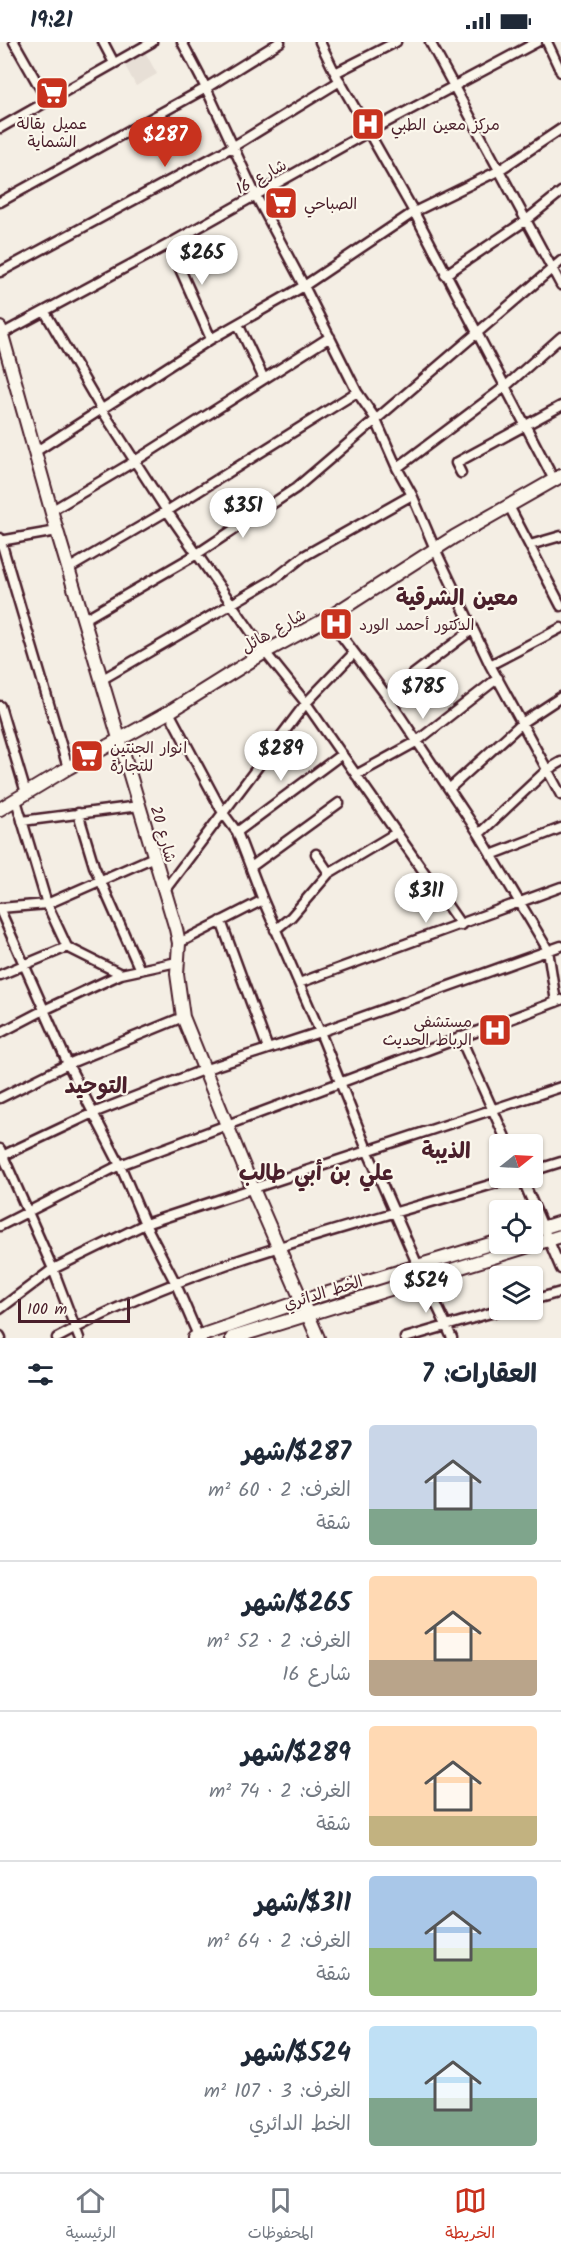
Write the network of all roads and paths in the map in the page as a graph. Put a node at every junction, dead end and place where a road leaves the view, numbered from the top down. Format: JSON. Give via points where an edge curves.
{"nodes":[{"id":1,"x":14,"y":42,"type":"edge"},
{"id":2,"x":103,"y":42,"type":"edge"},
{"id":3,"x":152,"y":42,"type":"edge"},
{"id":4,"x":182,"y":42,"type":"edge"},
{"id":5,"x":280,"y":42,"type":"edge"},
{"id":6,"x":320,"y":42,"type":"edge"},
{"id":7,"x":396,"y":42,"type":"edge"},
{"id":8,"x":430,"y":42,"type":"edge"},
{"id":9,"x":537,"y":42,"type":"edge"},
{"id":10,"x":547,"y":42,"type":"edge"},
{"id":11,"x":114,"y":63,"type":"junction"},
{"id":12,"x":561,"y":72,"type":"edge"},
{"id":13,"x":337,"y":77,"type":"junction"},
{"id":14,"x":454,"y":86,"type":"junction"},
{"id":15,"x":206,"y":88,"type":"junction"},
{"id":16,"x":48,"y":102,"type":"junction"},
{"id":17,"x":0,"y":128,"type":"edge"},
{"id":18,"x":561,"y":129,"type":"edge"},
{"id":19,"x":368,"y":132,"type":"junction"},
{"id":20,"x":234,"y":146,"type":"junction"},
{"id":21,"x":498,"y":171,"type":"junction"},
{"id":22,"x":561,"y":192,"type":"edge"},
{"id":23,"x":256,"y":196,"type":"junction"},
{"id":24,"x":0,"y":202,"type":"edge"},
{"id":25,"x":414,"y":213,"type":"junction"},
{"id":26,"x":525,"y":221,"type":"junction"},
{"id":27,"x":169,"y":244,"type":"junction"},
{"id":28,"x":561,"y":261,"type":"edge"},
{"id":29,"x":553,"y":269,"type":"junction"},
{"id":30,"x":0,"y":272,"type":"edge"},
{"id":31,"x":445,"y":275,"type":"junction"},
{"id":32,"x":561,"y":285,"type":"edge"},
{"id":33,"x":304,"y":286,"type":"junction"},
{"id":34,"x":45,"y":312,"type":"junction"},
{"id":35,"x":238,"y":324,"type":"junction"},
{"id":36,"x":1,"y":332,"type":"edge"},
{"id":37,"x":476,"y":333,"type":"junction"},
{"id":38,"x":561,"y":337,"type":"edge"},
{"id":39,"x":330,"y":338,"type":"junction"},
{"id":40,"x":211,"y":339,"type":"junction"},
{"id":41,"x":264,"y":380,"type":"junction"},
{"id":42,"x":506,"y":386,"type":"junction"},
{"id":43,"x":357,"y":392,"type":"junction"},
{"id":44,"x":561,"y":406,"type":"edge"},
{"id":45,"x":102,"y":410,"type":"junction"},
{"id":46,"x":375,"y":418,"type":"junction"},
{"id":47,"x":526,"y":426,"type":"junction"},
{"id":48,"x":35,"y":452,"type":"junction"},
{"id":49,"x":135,"y":461,"type":"junction"},
{"id":50,"x":397,"y":468,"type":"junction"},
{"id":51,"x":460,"y":473,"type":"dead end"},
{"id":52,"x":557,"y":478,"type":"edge"},
{"id":53,"x":412,"y":495,"type":"junction"},
{"id":54,"x":509,"y":506,"type":"junction"},
{"id":55,"x":51,"y":511,"type":"junction"},
{"id":56,"x":167,"y":511,"type":"junction"},
{"id":57,"x":57,"y":531,"type":"junction"},
{"id":58,"x":561,"y":536,"type":"edge"},
{"id":59,"x":0,"y":540,"type":"edge"},
{"id":60,"x":530,"y":545,"type":"junction"},
{"id":61,"x":435,"y":549,"type":"junction"},
{"id":62,"x":197,"y":554,"type":"junction"},
{"id":63,"x":68,"y":569,"type":"junction"},
{"id":64,"x":231,"y":604,"type":"junction"},
{"id":65,"x":561,"y":606,"type":"edge"},
{"id":66,"x":328,"y":618,"type":"junction"},
{"id":67,"x":83,"y":620,"type":"junction"},
{"id":68,"x":561,"y":628,"type":"edge"},
{"id":69,"x":473,"y":629,"type":"junction"},
{"id":70,"x":265,"y":652,"type":"junction"},
{"id":71,"x":354,"y":653,"type":"junction"},
{"id":72,"x":490,"y":664,"type":"junction"},
{"id":73,"x":498,"y":678,"type":"junction"},
{"id":74,"x":101,"y":680,"type":"junction"},
{"id":75,"x":386,"y":695,"type":"junction"},
{"id":76,"x":561,"y":697,"type":"edge"},
{"id":77,"x":306,"y":703,"type":"junction"},
{"id":78,"x":0,"y":706,"type":"edge"},
{"id":79,"x":169,"y":712,"type":"junction"},
{"id":80,"x":523,"y":722,"type":"junction"},
{"id":81,"x":119,"y":739,"type":"junction"},
{"id":82,"x":416,"y":742,"type":"junction"},
{"id":83,"x":342,"y":754,"type":"junction"},
{"id":84,"x":561,"y":762,"type":"edge"},
{"id":85,"x":68,"y":768,"type":"junction"},
{"id":86,"x":547,"y":770,"type":"junction"},
{"id":87,"x":356,"y":775,"type":"junction"},
{"id":88,"x":449,"y":789,"type":"junction"},
{"id":89,"x":561,"y":795,"type":"edge"},
{"id":90,"x":21,"y":797,"type":"junction"},
{"id":91,"x":339,"y":803,"type":"dead end"},
{"id":92,"x":139,"y":806,"type":"junction"},
{"id":93,"x":0,"y":809,"type":"edge"},
{"id":94,"x":78,"y":813,"type":"junction"},
{"id":95,"x":224,"y":813,"type":"junction"},
{"id":96,"x":22,"y":821,"type":"junction"},
{"id":97,"x":561,"y":828,"type":"edge"},
{"id":98,"x":237,"y":832,"type":"junction"},
{"id":99,"x":396,"y":833,"type":"junction"},
{"id":100,"x":479,"y":834,"type":"junction"},
{"id":101,"x":316,"y":855,"type":"dead end"},
{"id":102,"x":491,"y":855,"type":"junction"},
{"id":103,"x":154,"y":857,"type":"junction"},
{"id":104,"x":251,"y":867,"type":"junction"},
{"id":105,"x":329,"y":873,"type":"junction"},
{"id":106,"x":101,"y":880,"type":"junction"},
{"id":107,"x":561,"y":887,"type":"edge"},
{"id":108,"x":164,"y":891,"type":"junction"},
{"id":109,"x":263,"y":900,"type":"junction"},
{"id":110,"x":519,"y":903,"type":"junction"},
{"id":111,"x":47,"y":904,"type":"junction"},
{"id":112,"x":0,"y":909,"type":"edge"},
{"id":113,"x":221,"y":921,"type":"junction"},
{"id":114,"x":460,"y":925,"type":"junction"},
{"id":115,"x":275,"y":930,"type":"junction"},
{"id":116,"x":179,"y":943,"type":"junction"},
{"id":117,"x":561,"y":946,"type":"edge"},
{"id":118,"x":67,"y":947,"type":"junction"},
{"id":119,"x":548,"y":950,"type":"junction"},
{"id":120,"x":177,"y":962,"type":"junction"},
{"id":121,"x":26,"y":965,"type":"junction"},
{"id":122,"x":140,"y":970,"type":"junction"},
{"id":123,"x":121,"y":974,"type":"junction"},
{"id":124,"x":0,"y":975,"type":"edge"},
{"id":125,"x":299,"y":983,"type":"junction"},
{"id":126,"x":559,"y":1001,"type":"edge"},
{"id":127,"x":44,"y":1010,"type":"junction"},
{"id":128,"x":183,"y":1017,"type":"junction"},
{"id":129,"x":320,"y":1032,"type":"junction"},
{"id":130,"x":0,"y":1034,"type":"edge"},
{"id":131,"x":460,"y":1037,"type":"junction"},
{"id":132,"x":268,"y":1049,"type":"junction"},
{"id":133,"x":68,"y":1064,"type":"junction"},
{"id":134,"x":203,"y":1070,"type":"junction"},
{"id":135,"x":339,"y":1083,"type":"junction"},
{"id":136,"x":561,"y":1087,"type":"edge"},
{"id":137,"x":0,"y":1098,"type":"edge"},
{"id":138,"x":494,"y":1110,"type":"junction"},
{"id":139,"x":93,"y":1113,"type":"junction"},
{"id":140,"x":226,"y":1125,"type":"junction"},
{"id":141,"x":504,"y":1134,"type":"edge"},
{"id":142,"x":368,"y":1152,"type":"junction"},
{"id":143,"x":1,"y":1154,"type":"edge"},
{"id":144,"x":561,"y":1162,"type":"edge"},
{"id":145,"x":120,"y":1165,"type":"junction"},
{"id":146,"x":543,"y":1168,"type":"edge"},
{"id":147,"x":489,"y":1185,"type":"edge"},
{"id":148,"x":253,"y":1189,"type":"junction"},
{"id":149,"x":27,"y":1212,"type":"junction"},
{"id":150,"x":395,"y":1212,"type":"junction"},
{"id":151,"x":561,"y":1222,"type":"edge"},
{"id":152,"x":145,"y":1224,"type":"junction"},
{"id":153,"x":0,"y":1226,"type":"edge"},
{"id":154,"x":543,"y":1227,"type":"edge"},
{"id":155,"x":555,"y":1238,"type":"edge"},
{"id":156,"x":489,"y":1244,"type":"edge"},
{"id":157,"x":277,"y":1247,"type":"junction"},
{"id":158,"x":418,"y":1266,"type":"junction"},
{"id":159,"x":53,"y":1269,"type":"junction"},
{"id":160,"x":561,"y":1269,"type":"edge"},
{"id":161,"x":424,"y":1278,"type":"junction"},
{"id":162,"x":175,"y":1282,"type":"junction"},
{"id":163,"x":561,"y":1292,"type":"edge"},
{"id":164,"x":543,"y":1297,"type":"edge"},
{"id":165,"x":302,"y":1301,"type":"junction"},
{"id":166,"x":0,"y":1309,"type":"edge"},
{"id":167,"x":489,"y":1313,"type":"edge"},
{"id":168,"x":308,"y":1314,"type":"junction"},
{"id":169,"x":446,"y":1325,"type":"junction"},
{"id":170,"x":75,"y":1328,"type":"junction"},
{"id":171,"x":257,"y":1334,"type":"edge"},
{"id":172,"x":197,"y":1337,"type":"edge"},
{"id":173,"x":57,"y":1338,"type":"edge"},
{"id":174,"x":79,"y":1338,"type":"edge"},
{"id":175,"x":232,"y":1338,"type":"edge"},
{"id":176,"x":318,"y":1338,"type":"edge"},
{"id":177,"x":405,"y":1338,"type":"edge"},
{"id":178,"x":452,"y":1338,"type":"edge"}],
"edges":[{"from":1,"to":16,"type":"street"},
{"from":2,"to":11,"type":"street"},
{"from":3,"to":11,"type":"street"},
{"from":4,"to":15,"type":"street"},
{"from":5,"to":15,"type":"street"},
{"from":6,"to":13,"type":"street"},
{"from":7,"to":13,"type":"street"},
{"from":8,"to":14,"type":"street"},
{"from":9,"to":14,"type":"street","name":"شارع 16"},
{"from":10,"to":12,"type":"street"},
{"from":11,"to":16,"type":"street"},
{"from":13,"to":19,"type":"street"},
{"from":13,"to":20,"type":"street"},
{"from":14,"to":19,"type":"street","name":"شارع 16"},
{"from":14,"to":21,"type":"street"},
{"from":15,"to":20,"type":"street"},
{"from":15,"to":24,"type":"street"},
{"from":16,"to":17,"type":"street"},
{"from":18,"to":21,"type":"street"},
{"from":19,"to":23,"type":"street","name":"شارع 16"},
{"from":19,"to":25,"type":"street"},
{"from":20,"to":23,"type":"street"},
{"from":20,"to":30,"type":"street"},
{"from":21,"to":25,"type":"street"},
{"from":21,"to":26,"type":"street"},
{"from":22,"to":26,"type":"street"},
{"from":23,"to":27,"type":"street","name":"شارع 16"},
{"from":23,"to":33,"type":"street"},
{"from":25,"to":31,"type":"street"},
{"from":25,"to":33,"type":"street"},
{"from":26,"to":29,"type":"street"},
{"from":26,"to":31,"type":"street"},
{"from":27,"to":34,"type":"street","name":"شارع 16"},
{"from":27,"to":40,"type":"street"},
{"from":28,"to":29,"type":"street"},
{"from":29,"to":32,"type":"street"},
{"from":29,"to":37,"type":"street"},
{"from":31,"to":37,"type":"street"},
{"from":33,"to":35,"type":"street"},
{"from":33,"to":39,"type":"street"},
{"from":34,"to":36,"type":"street","name":"شارع 16"},
{"from":34,"to":45,"type":"street"},
{"from":35,"to":40,"type":"street"},
{"from":35,"to":41,"type":"street"},
{"from":36,"to":48,"type":"street","name":"شارع 20"},
{"from":37,"to":42,"type":"street"},
{"from":37,"to":46,"type":"street"},
{"from":38,"to":42,"type":"street"},
{"from":39,"to":41,"type":"street"},
{"from":39,"to":43,"type":"street"},
{"from":40,"to":45,"type":"street"},
{"from":41,"to":49,"type":"street"},
{"from":42,"to":47,"type":"street"},
{"from":42,"to":50,"type":"street"},
{"from":43,"to":46,"type":"street"},
{"from":43,"to":56,"type":"street"},
{"from":44,"to":47,"type":"street"},
{"from":45,"to":48,"type":"street"},
{"from":45,"to":49,"type":"street"},
{"from":46,"to":50,"type":"street"},
{"from":46,"to":62,"type":"street","via":[[296,488]]},
{"from":47,"to":51,"type":"street","via":[[456,463]]},
{"from":47,"to":52,"type":"street"},
{"from":48,"to":55,"type":"street","name":"شارع 20"},
{"from":49,"to":55,"type":"street"},
{"from":49,"to":56,"type":"street"},
{"from":50,"to":53,"type":"street"},
{"from":52,"to":54,"type":"street","name":"شارع هائل"},
{"from":53,"to":61,"type":"street"},
{"from":53,"to":64,"type":"street","via":[[304,555],[276,578]]},
{"from":54,"to":60,"type":"street"},
{"from":54,"to":61,"type":"street","name":"شارع هائل"},
{"from":55,"to":57,"type":"street","name":"شارع 20"},
{"from":56,"to":62,"type":"street"},
{"from":56,"to":63,"type":"street"},
{"from":57,"to":59,"type":"street"},
{"from":57,"to":63,"type":"street","name":"شارع 20"},
{"from":58,"to":60,"type":"street"},
{"from":59,"to":85,"type":"street"},
{"from":60,"to":65,"type":"street"},
{"from":61,"to":66,"type":"street","name":"شارع هائل"},
{"from":61,"to":69,"type":"street"},
{"from":62,"to":64,"type":"street"},
{"from":62,"to":67,"type":"street"},
{"from":63,"to":67,"type":"street","name":"شارع 20"},
{"from":64,"to":70,"type":"street"},
{"from":64,"to":74,"type":"street"},
{"from":66,"to":70,"type":"street","name":"شارع هائل"},
{"from":66,"to":71,"type":"street"},
{"from":67,"to":74,"type":"street","name":"شارع 20"},
{"from":68,"to":72,"type":"street"},
{"from":69,"to":72,"type":"street"},
{"from":69,"to":75,"type":"street"},
{"from":70,"to":77,"type":"street"},
{"from":70,"to":79,"type":"street","name":"شارع هائل"},
{"from":71,"to":75,"type":"street"},
{"from":71,"to":77,"type":"street"},
{"from":72,"to":73,"type":"street"},
{"from":73,"to":80,"type":"street"},
{"from":73,"to":82,"type":"street"},
{"from":74,"to":81,"type":"street","name":"شارع 20"},
{"from":75,"to":82,"type":"street"},
{"from":76,"to":80,"type":"street"},
{"from":77,"to":83,"type":"street"},
{"from":77,"to":95,"type":"street"},
{"from":78,"to":90,"type":"street"},
{"from":79,"to":81,"type":"street","name":"شارع هائل"},
{"from":79,"to":95,"type":"street"},
{"from":80,"to":86,"type":"street"},
{"from":80,"to":88,"type":"street"},
{"from":81,"to":85,"type":"street","name":"شارع هائل"},
{"from":81,"to":92,"type":"street","name":"شارع 20"},
{"from":82,"to":87,"type":"street"},
{"from":82,"to":88,"type":"street"},
{"from":83,"to":87,"type":"street"},
{"from":83,"to":98,"type":"street"},
{"from":84,"to":86,"type":"street"},
{"from":85,"to":90,"type":"street","name":"شارع هائل"},
{"from":86,"to":89,"type":"street"},
{"from":86,"to":100,"type":"street"},
{"from":87,"to":99,"type":"street"},
{"from":88,"to":100,"type":"street"},
{"from":90,"to":93,"type":"street","name":"شارع هائل"},
{"from":90,"to":96,"type":"street"},
{"from":91,"to":104,"type":"street"},
{"from":92,"to":94,"type":"street"},
{"from":92,"to":103,"type":"street","name":"شارع 20"},
{"from":94,"to":96,"type":"street"},
{"from":94,"to":106,"type":"street"},
{"from":95,"to":98,"type":"street"},
{"from":95,"to":108,"type":"street"},
{"from":96,"to":111,"type":"street"},
{"from":97,"to":102,"type":"street"},
{"from":98,"to":104,"type":"street"},
{"from":99,"to":105,"type":"street"},
{"from":99,"to":114,"type":"street"},
{"from":100,"to":102,"type":"street"},
{"from":101,"to":105,"type":"street"},
{"from":102,"to":110,"type":"street"},
{"from":103,"to":106,"type":"street"},
{"from":103,"to":108,"type":"street","name":"شارع 20"},
{"from":104,"to":109,"type":"street"},
{"from":105,"to":115,"type":"street"},
{"from":106,"to":111,"type":"street"},
{"from":106,"to":122,"type":"street"},
{"from":107,"to":110,"type":"street"},
{"from":108,"to":116,"type":"street","name":"شارع 20"},
{"from":109,"to":113,"type":"street"},
{"from":109,"to":115,"type":"street"},
{"from":110,"to":114,"type":"street"},
{"from":110,"to":119,"type":"street"},
{"from":111,"to":112,"type":"street"},
{"from":111,"to":118,"type":"street"},
{"from":112,"to":121,"type":"street"},
{"from":113,"to":116,"type":"street"},
{"from":113,"to":132,"type":"street"},
{"from":114,"to":125,"type":"street"},
{"from":115,"to":125,"type":"street"},
{"from":116,"to":120,"type":"street","name":"شارع 20"},
{"from":117,"to":119,"type":"street"},
{"from":118,"to":121,"type":"street"},
{"from":118,"to":123,"type":"street"},
{"from":119,"to":126,"type":"street"},
{"from":119,"to":129,"type":"street"},
{"from":120,"to":122,"type":"street"},
{"from":120,"to":128,"type":"street","name":"شارع 20"},
{"from":121,"to":124,"type":"street"},
{"from":121,"to":127,"type":"street"},
{"from":122,"to":123,"type":"street"},
{"from":123,"to":127,"type":"street"},
{"from":125,"to":129,"type":"street"},
{"from":126,"to":131,"type":"street"},
{"from":127,"to":130,"type":"street"},
{"from":127,"to":133,"type":"street"},
{"from":128,"to":133,"type":"street"},
{"from":128,"to":134,"type":"street","name":"شارع 20"},
{"from":129,"to":132,"type":"street"},
{"from":129,"to":135,"type":"street"},
{"from":131,"to":135,"type":"street"},
{"from":131,"to":138,"type":"street"},
{"from":132,"to":134,"type":"street"},
{"from":133,"to":137,"type":"street"},
{"from":133,"to":139,"type":"street"},
{"from":134,"to":139,"type":"street"},
{"from":134,"to":140,"type":"street","name":"شارع 20"},
{"from":135,"to":140,"type":"street"},
{"from":135,"to":142,"type":"street"},
{"from":136,"to":138,"type":"street"},
{"from":138,"to":141,"type":"street"},
{"from":138,"to":142,"type":"street"},
{"from":139,"to":143,"type":"street"},
{"from":139,"to":145,"type":"street"},
{"from":140,"to":145,"type":"street"},
{"from":140,"to":148,"type":"street","name":"شارع 20"},
{"from":142,"to":148,"type":"street"},
{"from":142,"to":150,"type":"street"},
{"from":143,"to":149,"type":"street"},
{"from":144,"to":146,"type":"street"},
{"from":145,"to":149,"type":"street"},
{"from":145,"to":152,"type":"street"},
{"from":147,"to":150,"type":"street"},
{"from":148,"to":152,"type":"street"},
{"from":148,"to":157,"type":"street","name":"شارع 20"},
{"from":149,"to":153,"type":"street"},
{"from":149,"to":159,"type":"street"},
{"from":150,"to":157,"type":"street"},
{"from":150,"to":158,"type":"street"},
{"from":151,"to":154,"type":"street"},
{"from":152,"to":159,"type":"street"},
{"from":152,"to":162,"type":"street"},
{"from":155,"to":160,"type":"street"},
{"from":155,"to":161,"type":"street","name":"الخط الدائري"},
{"from":156,"to":158,"type":"street","name":"الخط الدائري"},
{"from":157,"to":162,"type":"street"},
{"from":157,"to":165,"type":"street","name":"شارع 20"},
{"from":158,"to":165,"type":"street","name":"الخط الدائري"},
{"from":159,"to":166,"type":"street"},
{"from":159,"to":170,"type":"street"},
{"from":161,"to":168,"type":"street","name":"الخط الدائري"},
{"from":161,"to":169,"type":"street"},
{"from":162,"to":170,"type":"street"},
{"from":162,"to":172,"type":"street"},
{"from":163,"to":164,"type":"street"},
{"from":165,"to":168,"type":"street","name":"شارع 20"},
{"from":165,"to":172,"type":"street","name":"الخط الدائري"},
{"from":167,"to":169,"type":"street"},
{"from":168,"to":171,"type":"street","name":"الخط الدائري"},
{"from":168,"to":176,"type":"street","name":"شارع 20"},
{"from":169,"to":177,"type":"street"},
{"from":169,"to":178,"type":"street"},
{"from":170,"to":173,"type":"street"},
{"from":170,"to":174,"type":"street"},
{"from":171,"to":175,"type":"street","name":"الخط الدائري"}]}
